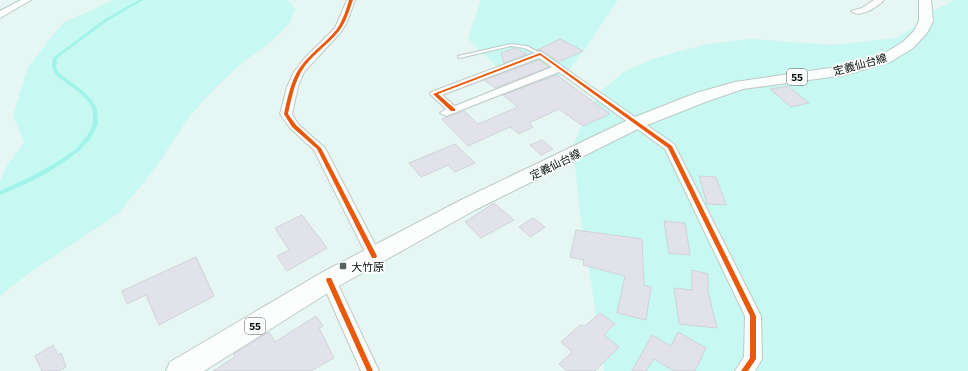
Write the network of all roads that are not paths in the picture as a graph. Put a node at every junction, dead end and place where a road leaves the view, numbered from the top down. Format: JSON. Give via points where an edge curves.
{"nodes":[{"id":1,"x":27,"y":0,"type":"edge"},
{"id":2,"x":351,"y":0,"type":"edge"},
{"id":3,"x":880,"y":0,"type":"edge"},
{"id":4,"x":926,"y":0,"type":"edge"},
{"id":5,"x":855,"y":11,"type":"dead end"},
{"id":6,"x":0,"y":15,"type":"edge"},
{"id":7,"x":540,"y":54,"type":"junction"},
{"id":8,"x":460,"y":57,"type":"dead end"},
{"id":9,"x":560,"y":68,"type":"junction"},
{"id":10,"x":636,"y":123,"type":"junction"},
{"id":11,"x":374,"y":256,"type":"junction"},
{"id":12,"x":329,"y":280,"type":"junction"},
{"id":13,"x":181,"y":371,"type":"edge"},
{"id":14,"x":370,"y":371,"type":"edge"},
{"id":15,"x":744,"y":371,"type":"edge"}],
"edges":[{"from":1,"to":6,"type":"street"},
{"from":2,"to":11,"type":"street","via":[[341,25],[299,73],[286,114],[294,126],[319,148]]},
{"from":3,"to":5,"type":"street","via":[[864,10]]},
{"from":4,"to":10,"type":"main road","name":"定義仙台線","number":"55","via":[[926,22],[920,33],[908,45],[885,59],[845,70],[741,85]]},
{"from":7,"to":8,"type":"lane","via":[[525,47],[511,45]]},
{"from":7,"to":9,"type":"street"},
{"from":7,"to":9,"type":"street","via":[[435,94],[448,112]]},
{"from":9,"to":10,"type":"street"},
{"from":10,"to":11,"type":"main road","name":"定義仙台線","number":"55","via":[[468,205]]},
{"from":10,"to":15,"type":"street","via":[[670,148],[753,316],[753,359]]},
{"from":11,"to":12,"type":"main road","name":"定義仙台線","number":"55"},
{"from":12,"to":13,"type":"main road","name":"定義仙台線","number":"55"},
{"from":12,"to":14,"type":"street"}]}
